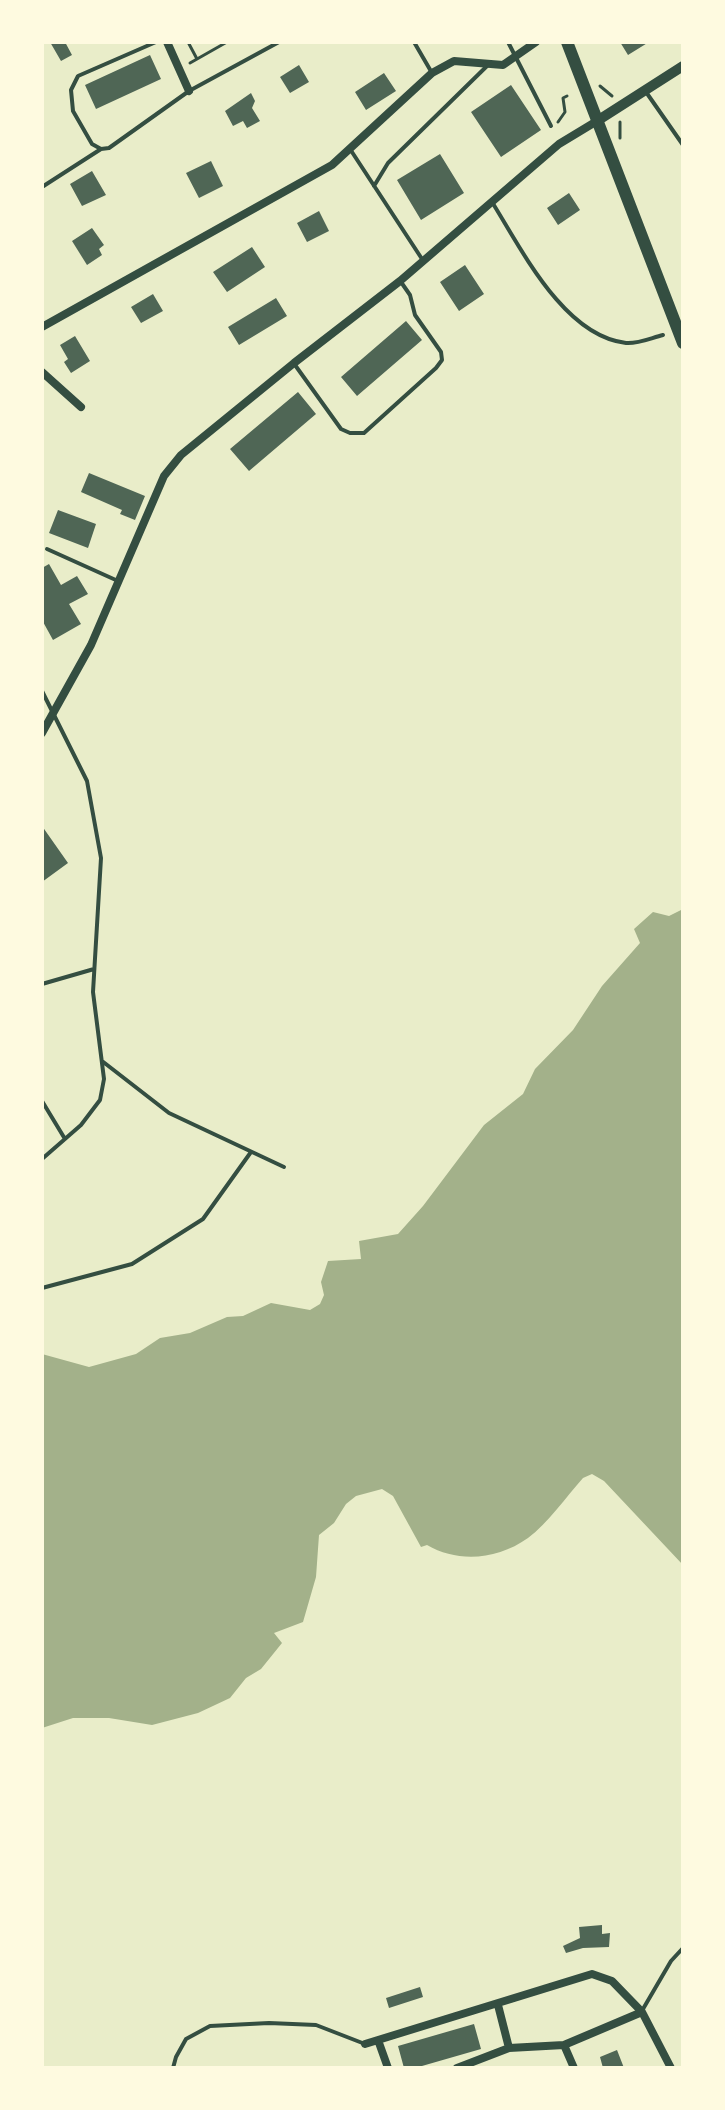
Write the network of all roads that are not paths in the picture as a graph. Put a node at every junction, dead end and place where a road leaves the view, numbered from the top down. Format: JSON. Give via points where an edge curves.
{"nodes":[{"id":1,"x":156,"y":42,"type":"edge"},
{"id":2,"x":167,"y":42,"type":"edge"},
{"id":3,"x":279,"y":42,"type":"edge"},
{"id":4,"x":414,"y":42,"type":"edge"},
{"id":5,"x":508,"y":42,"type":"edge"},
{"id":6,"x":536,"y":42,"type":"edge"},
{"id":7,"x":567,"y":42,"type":"edge"},
{"id":8,"x":515,"y":57,"type":"junction"},
{"id":9,"x":490,"y":63,"type":"junction"},
{"id":10,"x":683,"y":66,"type":"edge"},
{"id":11,"x":432,"y":73,"type":"junction"},
{"id":12,"x":645,"y":90,"type":"junction"},
{"id":13,"x":189,"y":91,"type":"junction"},
{"id":14,"x":597,"y":121,"type":"junction"},
{"id":15,"x":551,"y":126,"type":"road end"},
{"id":16,"x":683,"y":145,"type":"edge"},
{"id":17,"x":101,"y":149,"type":"junction"},
{"id":18,"x":350,"y":149,"type":"junction"},
{"id":19,"x":374,"y":186,"type":"junction"},
{"id":20,"x":42,"y":187,"type":"edge"},
{"id":21,"x":492,"y":202,"type":"junction"},
{"id":22,"x":423,"y":261,"type":"junction"},
{"id":23,"x":400,"y":281,"type":"junction"},
{"id":24,"x":42,"y":327,"type":"edge"},
{"id":25,"x":663,"y":335,"type":"dead end"},
{"id":26,"x":683,"y":343,"type":"edge"},
{"id":27,"x":294,"y":363,"type":"junction"},
{"id":28,"x":42,"y":372,"type":"edge"},
{"id":29,"x":81,"y":407,"type":"dead end"},
{"id":30,"x":47,"y":549,"type":"dead end"},
{"id":31,"x":119,"y":582,"type":"junction"},
{"id":32,"x":42,"y":691,"type":"edge"},
{"id":33,"x":53,"y":716,"type":"junction"},
{"id":34,"x":42,"y":733,"type":"edge"},
{"id":35,"x":94,"y":969,"type":"junction"},
{"id":36,"x":42,"y":984,"type":"edge"},
{"id":37,"x":102,"y":1061,"type":"junction"},
{"id":38,"x":42,"y":1101,"type":"edge"},
{"id":39,"x":65,"y":1139,"type":"junction"},
{"id":40,"x":251,"y":1152,"type":"junction"},
{"id":41,"x":42,"y":1159,"type":"edge"},
{"id":42,"x":284,"y":1167,"type":"dead end"},
{"id":43,"x":42,"y":1288,"type":"edge"},
{"id":44,"x":683,"y":1948,"type":"edge"},
{"id":45,"x":498,"y":2005,"type":"junction"},
{"id":46,"x":642,"y":2012,"type":"junction"},
{"id":47,"x":378,"y":2040,"type":"junction"},
{"id":48,"x":365,"y":2044,"type":"joint"},
{"id":49,"x":564,"y":2045,"type":"junction"},
{"id":50,"x":509,"y":2048,"type":"junction"},
{"id":51,"x":173,"y":2068,"type":"edge"},
{"id":52,"x":388,"y":2068,"type":"edge"},
{"id":53,"x":457,"y":2068,"type":"edge"},
{"id":54,"x":574,"y":2068,"type":"edge"},
{"id":55,"x":671,"y":2068,"type":"edge"}],
"edges":[{"from":1,"to":17,"type":"lane","via":[[78,76],[71,90],[73,111],[92,144]]},
{"from":2,"to":13,"type":"street"},
{"from":3,"to":13,"type":"lane"},
{"from":4,"to":11,"type":"lane"},
{"from":5,"to":8,"type":"lane"},
{"from":6,"to":8,"type":"street"},
{"from":7,"to":14,"type":"main road"},
{"from":8,"to":9,"type":"street","via":[[503,65]]},
{"from":8,"to":15,"type":"lane"},
{"from":9,"to":11,"type":"street","via":[[454,61]]},
{"from":9,"to":19,"type":"lane","via":[[388,163]]},
{"from":10,"to":12,"type":"street"},
{"from":11,"to":18,"type":"street"},
{"from":12,"to":14,"type":"street"},
{"from":12,"to":16,"type":"lane"},
{"from":13,"to":17,"type":"lane"},
{"from":14,"to":21,"type":"street","via":[[559,144]]},
{"from":14,"to":26,"type":"main road"},
{"from":17,"to":20,"type":"lane"},
{"from":18,"to":19,"type":"lane"},
{"from":18,"to":24,"type":"street","via":[[332,165]]},
{"from":19,"to":22,"type":"lane"},
{"from":21,"to":22,"type":"street"},
{"from":21,"to":25,"type":"lane","via":[[545,285],[585,327],[606,339],[630,343]]},
{"from":22,"to":23,"type":"street"},
{"from":23,"to":27,"type":"street"},
{"from":23,"to":27,"type":"lane","via":[[442,360],[364,433],[341,429]]},
{"from":27,"to":31,"type":"street","via":[[181,455],[164,476]]},
{"from":28,"to":29,"type":"street"},
{"from":30,"to":31,"type":"lane"},
{"from":31,"to":33,"type":"street"},
{"from":32,"to":33,"type":"lane"},
{"from":33,"to":34,"type":"street"},
{"from":33,"to":35,"type":"lane","via":[[87,781],[101,858]]},
{"from":35,"to":36,"type":"lane"},
{"from":35,"to":37,"type":"lane"},
{"from":37,"to":39,"type":"lane","via":[[100,1100]]},
{"from":37,"to":40,"type":"lane","via":[[169,1113]]},
{"from":38,"to":39,"type":"lane"},
{"from":39,"to":41,"type":"lane"},
{"from":40,"to":42,"type":"lane"},
{"from":40,"to":43,"type":"lane","via":[[203,1219],[132,1264]]},
{"from":44,"to":46,"type":"lane"},
{"from":45,"to":46,"type":"street","via":[[592,1974],[612,1981]]},
{"from":45,"to":47,"type":"street"},
{"from":45,"to":50,"type":"street"},
{"from":46,"to":49,"type":"street"},
{"from":46,"to":55,"type":"street"},
{"from":47,"to":48,"type":"street"},
{"from":47,"to":52,"type":"street"},
{"from":48,"to":51,"type":"lane","via":[[316,2025],[210,2026],[186,2039]]},
{"from":49,"to":50,"type":"street"},
{"from":49,"to":54,"type":"street"},
{"from":50,"to":53,"type":"street"}]}
